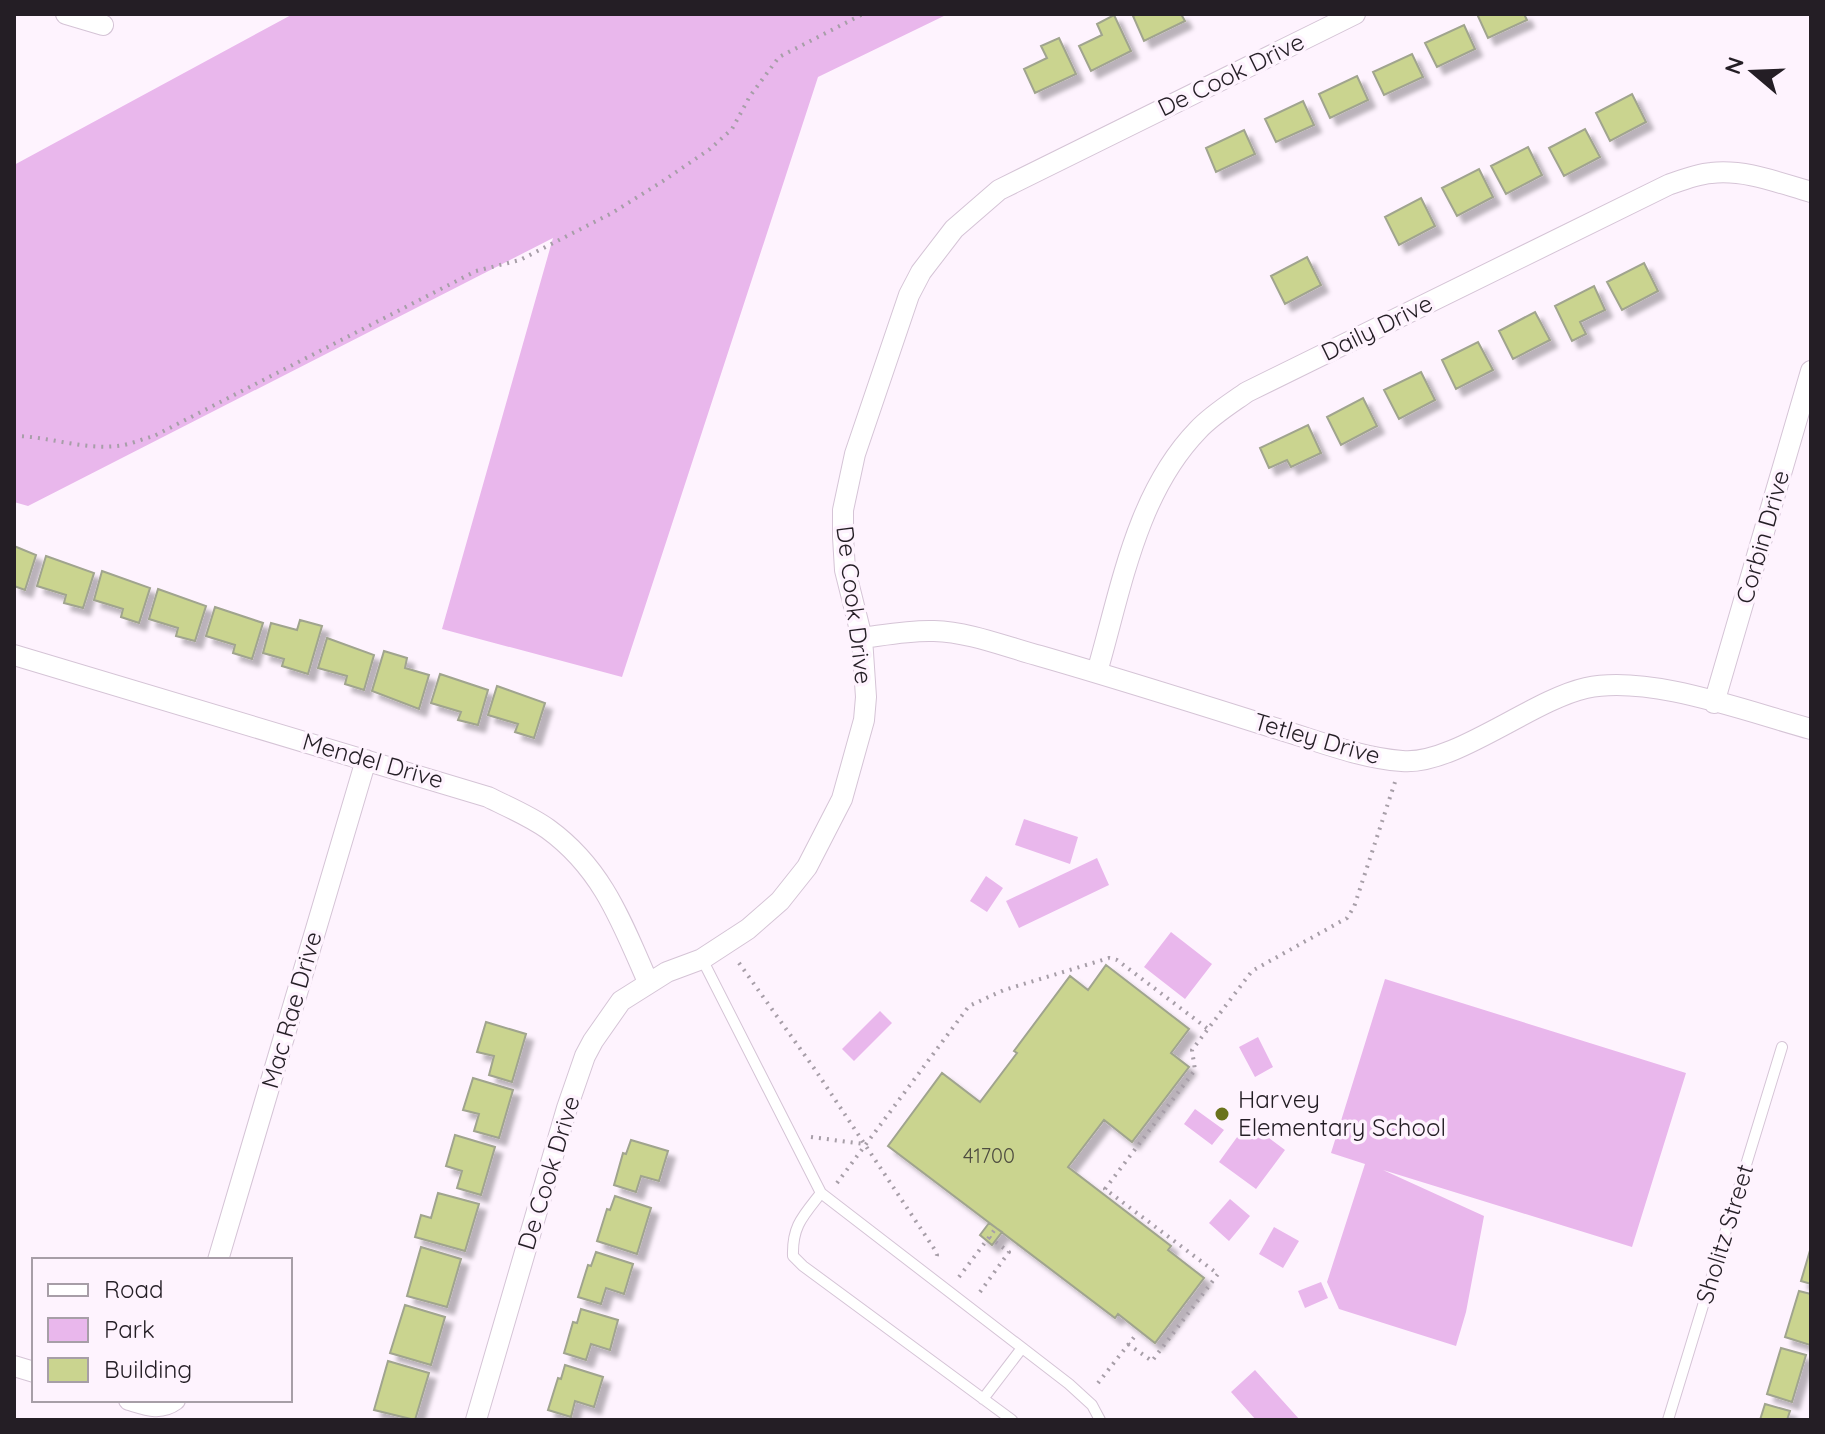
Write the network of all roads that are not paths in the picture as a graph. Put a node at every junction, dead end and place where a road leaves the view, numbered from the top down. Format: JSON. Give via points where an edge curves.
{"nodes":[{"id":1,"x":66,"y":14,"type":"edge"},
{"id":2,"x":1355,"y":14,"type":"edge"},
{"id":3,"x":103,"y":25,"type":"dead end"},
{"id":4,"x":1811,"y":192,"type":"edge"},
{"id":5,"x":1811,"y":371,"type":"edge"},
{"id":6,"x":862,"y":638,"type":"junction"},
{"id":7,"x":14,"y":655,"type":"edge"},
{"id":8,"x":1097,"y":672,"type":"junction"},
{"id":9,"x":1714,"y":703,"type":"junction"},
{"id":10,"x":1811,"y":729,"type":"edge"},
{"id":11,"x":366,"y":760,"type":"junction"},
{"id":12,"x":702,"y":959,"type":"junction"},
{"id":13,"x":648,"y":982,"type":"junction"},
{"id":14,"x":1782,"y":1047,"type":"dead end"},
{"id":15,"x":821,"y":1193,"type":"junction"},
{"id":16,"x":219,"y":1258,"type":"edge"},
{"id":17,"x":1022,"y":1348,"type":"junction"},
{"id":18,"x":983,"y":1399,"type":"junction"},
{"id":19,"x":136,"y":1402,"type":"edge"},
{"id":20,"x":172,"y":1402,"type":"edge"},
{"id":21,"x":476,"y":1420,"type":"edge"},
{"id":22,"x":1012,"y":1420,"type":"edge"},
{"id":23,"x":1100,"y":1420,"type":"edge"},
{"id":24,"x":1668,"y":1420,"type":"edge"}],
"edges":[{"from":1,"to":3,"type":"street"},
{"from":2,"to":6,"type":"street","name":"De Cook Drive","via":[[999,190],[937,250],[909,295],[847,483],[845,570]]},
{"from":4,"to":8,"type":"street","name":"Daily Drive","via":[[1758,176],[1724,173],[1668,185],[1247,392],[1200,428],[1163,478],[1132,550]]},
{"from":5,"to":9,"type":"street","name":"Corbin Drive"},
{"from":6,"to":8,"type":"street","name":"Tetley Drive","via":[[916,631],[953,633]]},
{"from":6,"to":12,"type":"street","name":"De Cook Drive","via":[[864,720],[847,785],[828,830],[780,901]]},
{"from":7,"to":11,"type":"street","name":"Mendel Drive"},
{"from":8,"to":9,"type":"street","name":"Tetley Drive","via":[[1333,746],[1402,761],[1445,752],[1584,688],[1647,685]]},
{"from":9,"to":10,"type":"street","name":"Tetley Drive"},
{"from":11,"to":13,"type":"street","name":"Mendel Drive","via":[[476,792],[546,828],[580,859],[616,906]]},
{"from":11,"to":16,"type":"street","name":"Mac Rae Drive"},
{"from":12,"to":13,"type":"street","name":"De Cook Drive"},
{"from":12,"to":15,"type":"lane"},
{"from":13,"to":21,"type":"street","name":"De Cook Drive","via":[[621,1001],[585,1056]]},
{"from":14,"to":24,"type":"lane","name":"Sholitz Street"},
{"from":15,"to":17,"type":"lane"},
{"from":15,"to":18,"type":"lane","via":[[798,1222],[793,1256]]},
{"from":17,"to":18,"type":"lane"},
{"from":17,"to":23,"type":"lane","via":[[1092,1405]]},
{"from":18,"to":22,"type":"lane"},
{"from":19,"to":20,"type":"street","via":[[157,1408]]}]}
